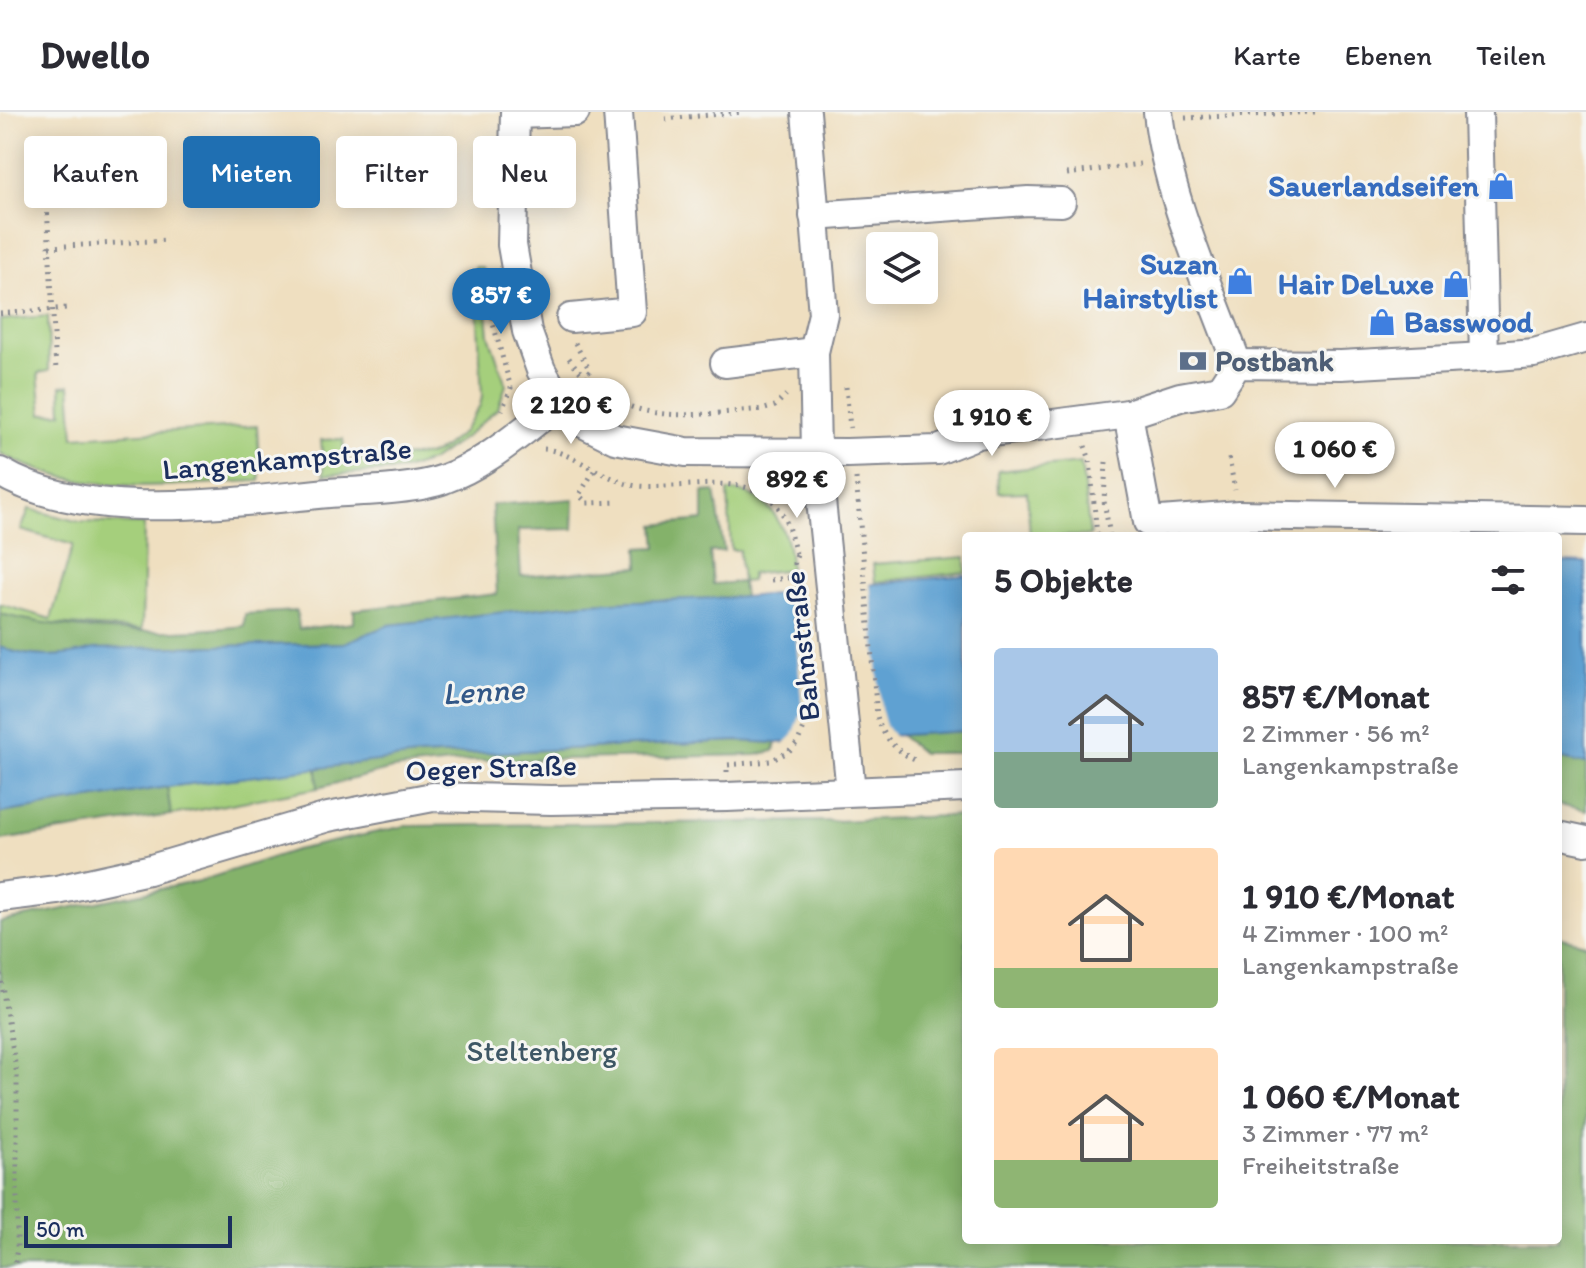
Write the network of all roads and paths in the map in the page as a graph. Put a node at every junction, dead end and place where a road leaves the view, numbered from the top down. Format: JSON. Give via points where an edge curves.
{"nodes":[{"id":1,"x":575,"y":112,"type":"edge"},
{"id":2,"x":618,"y":112,"type":"edge"},
{"id":3,"x":743,"y":112,"type":"edge"},
{"id":4,"x":806,"y":112,"type":"edge"},
{"id":5,"x":1315,"y":112,"type":"edge"},
{"id":6,"x":1478,"y":112,"type":"edge"},
{"id":7,"x":515,"y":113,"type":"edge"},
{"id":8,"x":554,"y":113,"type":"edge"},
{"id":9,"x":1158,"y":116,"type":"edge"},
{"id":10,"x":665,"y":119,"type":"dead end"},
{"id":11,"x":1167,"y":161,"type":"junction"},
{"id":12,"x":1061,"y":202,"type":"joint"},
{"id":13,"x":47,"y":208,"type":"edge"},
{"id":14,"x":814,"y":216,"type":"junction"},
{"id":15,"x":168,"y":240,"type":"dead end"},
{"id":16,"x":49,"y":247,"type":"junction"},
{"id":17,"x":52,"y":308,"type":"junction"},
{"id":18,"x":66,"y":308,"type":"dead end"},
{"id":19,"x":0,"y":314,"type":"edge"},
{"id":20,"x":571,"y":318,"type":"dead end"},
{"id":21,"x":1586,"y":338,"type":"edge"},
{"id":22,"x":564,"y":350,"type":"dead end"},
{"id":23,"x":814,"y":352,"type":"junction"},
{"id":24,"x":1484,"y":357,"type":"junction"},
{"id":25,"x":725,"y":363,"type":"dead end"},
{"id":26,"x":1237,"y":364,"type":"junction"},
{"id":27,"x":587,"y":365,"type":"dead end"},
{"id":28,"x":56,"y":371,"type":"dead end"},
{"id":29,"x":585,"y":377,"type":"junction"},
{"id":30,"x":846,"y":387,"type":"dead end"},
{"id":31,"x":789,"y":391,"type":"dead end"},
{"id":32,"x":560,"y":403,"type":"junction"},
{"id":33,"x":1118,"y":415,"type":"junction"},
{"id":34,"x":1083,"y":442,"type":"dead end"},
{"id":35,"x":816,"y":452,"type":"junction"},
{"id":36,"x":853,"y":453,"type":"junction"},
{"id":37,"x":594,"y":471,"type":"dead end"},
{"id":38,"x":0,"y":472,"type":"edge"},
{"id":39,"x":619,"y":502,"type":"dead end"},
{"id":40,"x":1586,"y":521,"type":"edge"},
{"id":41,"x":1097,"y":532,"type":"edge"},
{"id":42,"x":1109,"y":532,"type":"edge"},
{"id":43,"x":797,"y":555,"type":"dead end"},
{"id":44,"x":796,"y":577,"type":"junction"},
{"id":45,"x":771,"y":580,"type":"dead end"},
{"id":46,"x":915,"y":760,"type":"dead end"},
{"id":47,"x":770,"y":761,"type":"dead end"},
{"id":48,"x":850,"y":778,"type":"junction"},
{"id":49,"x":962,"y":787,"type":"edge"},
{"id":50,"x":1562,"y":836,"type":"edge"},
{"id":51,"x":1586,"y":841,"type":"edge"},
{"id":52,"x":0,"y":897,"type":"edge"},
{"id":53,"x":0,"y":974,"type":"edge"},
{"id":54,"x":14,"y":1268,"type":"edge"}],
"edges":[{"from":1,"to":8,"type":"street"},
{"from":2,"to":20,"type":"street","via":[[632,312]]},
{"from":3,"to":10,"type":"path"},
{"from":4,"to":14,"type":"street","name":"Bahnstraße"},
{"from":5,"to":9,"type":"path"},
{"from":6,"to":24,"type":"street"},
{"from":7,"to":8,"type":"street"},
{"from":7,"to":32,"type":"street","via":[[512,245],[527,331]]},
{"from":9,"to":11,"type":"street"},
{"from":11,"to":12,"type":"path","via":[[1062,175]]},
{"from":11,"to":26,"type":"street"},
{"from":12,"to":14,"type":"street"},
{"from":13,"to":16,"type":"path"},
{"from":14,"to":23,"type":"street","name":"Bahnstraße","via":[[823,314]]},
{"from":15,"to":16,"type":"path"},
{"from":16,"to":17,"type":"path"},
{"from":17,"to":18,"type":"path"},
{"from":17,"to":19,"type":"path"},
{"from":17,"to":28,"type":"path"},
{"from":21,"to":24,"type":"street","via":[[1534,353]]},
{"from":22,"to":29,"type":"path"},
{"from":23,"to":25,"type":"street"},
{"from":23,"to":35,"type":"street","name":"Bahnstraße"},
{"from":24,"to":26,"type":"street"},
{"from":26,"to":33,"type":"street","via":[[1220,390]]},
{"from":27,"to":29,"type":"path"},
{"from":29,"to":31,"type":"path","via":[[616,401],[670,416],[765,409]]},
{"from":30,"to":36,"type":"path"},
{"from":32,"to":35,"type":"street","via":[[581,422],[615,439],[648,447]]},
{"from":32,"to":38,"type":"street","name":"Langenkampstraße","via":[[478,464],[441,481],[383,489],[162,505],[83,500]]},
{"from":33,"to":36,"type":"street","via":[[978,434],[938,450]]},
{"from":33,"to":40,"type":"street","via":[[1148,522],[1239,515]]},
{"from":33,"to":42,"type":"path","via":[[1104,501]]},
{"from":34,"to":41,"type":"path","via":[[1090,460]]},
{"from":35,"to":36,"type":"street"},
{"from":35,"to":48,"type":"street","name":"Bahnstraße"},
{"from":36,"to":46,"type":"path","via":[[880,725],[893,746]]},
{"from":37,"to":39,"type":"path","via":[[579,495],[587,503]]},
{"from":43,"to":44,"type":"path"},
{"from":44,"to":45,"type":"path"},
{"from":44,"to":47,"type":"path","via":[[809,715],[797,743]]},
{"from":48,"to":49,"type":"street","name":"Oeger Straße"},
{"from":48,"to":52,"type":"street","name":"Oeger Straße","via":[[727,797],[433,797],[328,817],[148,870]]},
{"from":50,"to":51,"type":"street"},
{"from":53,"to":54,"type":"path","via":[[17,1075]]}]}
